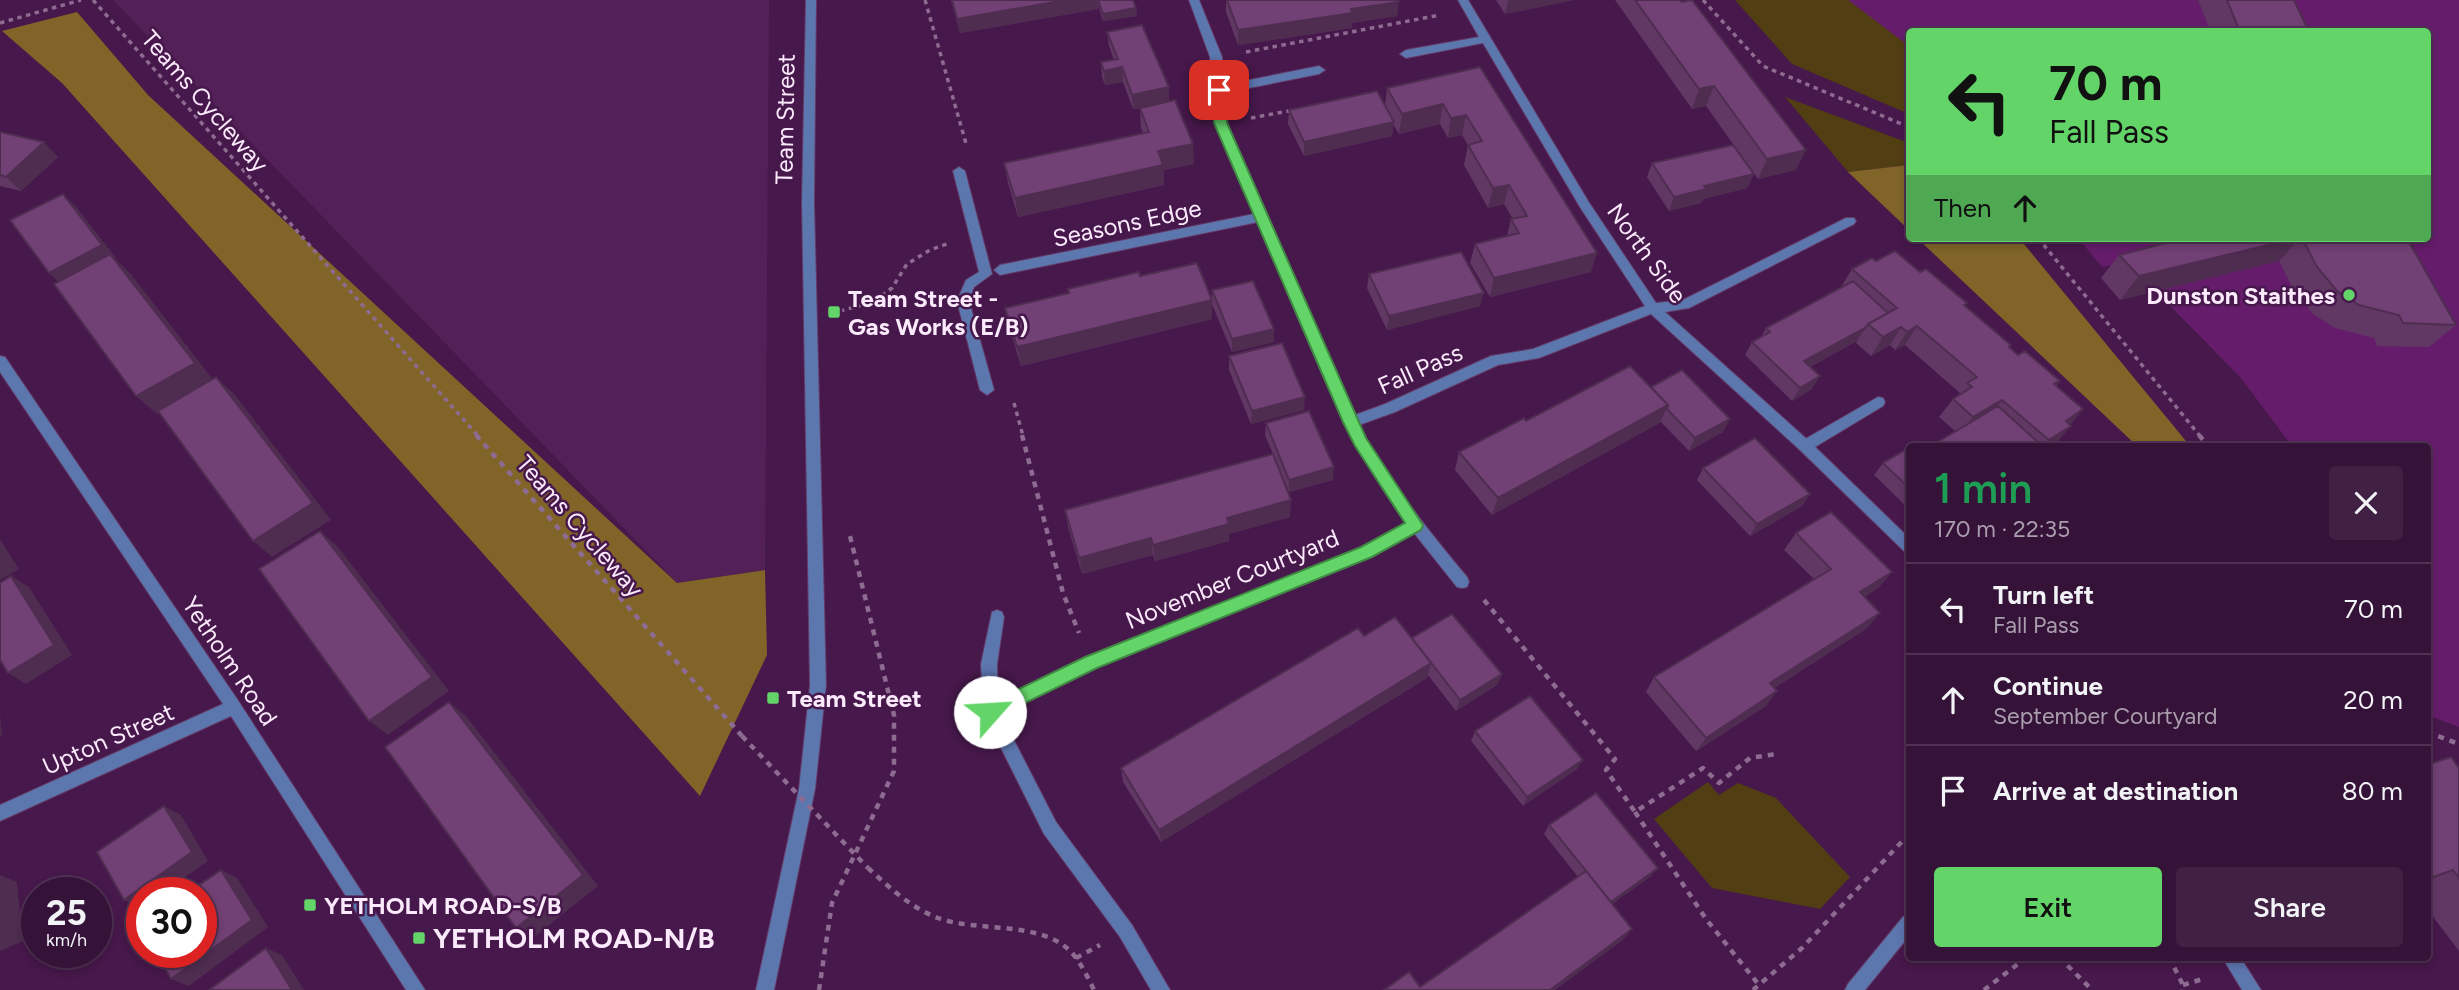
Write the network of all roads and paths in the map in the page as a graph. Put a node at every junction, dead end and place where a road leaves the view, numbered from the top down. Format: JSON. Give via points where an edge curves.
{"nodes":[{"id":1,"x":81,"y":0,"type":"edge"},
{"id":2,"x":93,"y":0,"type":"edge"},
{"id":3,"x":811,"y":0,"type":"edge"},
{"id":4,"x":925,"y":0,"type":"edge"},
{"id":5,"x":1194,"y":0,"type":"edge"},
{"id":6,"x":1703,"y":0,"type":"edge"},
{"id":7,"x":1466,"y":5,"type":"edge"},
{"id":8,"x":0,"y":23,"type":"edge"},
{"id":9,"x":1486,"y":39,"type":"junction"},
{"id":10,"x":1406,"y":54,"type":"dead end"},
{"id":11,"x":1216,"y":57,"type":"junction"},
{"id":12,"x":1319,"y":71,"type":"dead end"},
{"id":13,"x":1219,"y":90,"type":"junction"},
{"id":14,"x":1302,"y":109,"type":"edge"},
{"id":15,"x":1221,"y":123,"type":"junction"},
{"id":16,"x":1906,"y":126,"type":"edge"},
{"id":17,"x":970,"y":157,"type":"dead end"},
{"id":18,"x":959,"y":172,"type":"dead end"},
{"id":19,"x":1261,"y":217,"type":"junction"},
{"id":20,"x":1850,"y":221,"type":"dead end"},
{"id":21,"x":976,"y":238,"type":"junction"},
{"id":22,"x":2041,"y":242,"type":"edge"},
{"id":23,"x":986,"y":274,"type":"junction"},
{"id":24,"x":840,"y":297,"type":"dead end"},
{"id":25,"x":1653,"y":308,"type":"junction"},
{"id":26,"x":840,"y":311,"type":"junction"},
{"id":27,"x":841,"y":324,"type":"dead end"},
{"id":28,"x":0,"y":361,"type":"edge"},
{"id":29,"x":987,"y":390,"type":"dead end"},
{"id":30,"x":1012,"y":395,"type":"dead end"},
{"id":31,"x":1878,"y":402,"type":"dead end"},
{"id":32,"x":1351,"y":422,"type":"junction"},
{"id":33,"x":2206,"y":443,"type":"edge"},
{"id":34,"x":1805,"y":446,"type":"junction"},
{"id":35,"x":1415,"y":525,"type":"junction"},
{"id":36,"x":847,"y":526,"type":"dead end"},
{"id":37,"x":1906,"y":544,"type":"edge"},
{"id":38,"x":1462,"y":582,"type":"joint"},
{"id":39,"x":997,"y":617,"type":"dead end"},
{"id":40,"x":1091,"y":662,"type":"junction"},
{"id":41,"x":234,"y":707,"type":"junction"},
{"id":42,"x":990,"y":712,"type":"junction"},
{"id":43,"x":2431,"y":734,"type":"edge"},
{"id":44,"x":2459,"y":744,"type":"edge"},
{"id":45,"x":1776,"y":754,"type":"dead end"},
{"id":46,"x":0,"y":813,"type":"edge"},
{"id":47,"x":1635,"y":813,"type":"junction"},
{"id":48,"x":1906,"y":837,"type":"edge"},
{"id":49,"x":1906,"y":927,"type":"edge"},
{"id":50,"x":2022,"y":961,"type":"edge"},
{"id":51,"x":2063,"y":961,"type":"edge"},
{"id":52,"x":2171,"y":961,"type":"edge"},
{"id":53,"x":2233,"y":961,"type":"edge"},
{"id":54,"x":1759,"y":985,"type":"junction"},
{"id":55,"x":416,"y":990,"type":"edge"},
{"id":56,"x":765,"y":990,"type":"edge"},
{"id":57,"x":819,"y":990,"type":"edge"},
{"id":58,"x":1094,"y":990,"type":"edge"},
{"id":59,"x":1161,"y":990,"type":"edge"},
{"id":60,"x":1753,"y":990,"type":"edge"},
{"id":61,"x":1854,"y":990,"type":"edge"},
{"id":62,"x":1984,"y":990,"type":"edge"},
{"id":63,"x":2092,"y":990,"type":"edge"},
{"id":64,"x":2182,"y":990,"type":"edge"},
{"id":65,"x":2252,"y":990,"type":"edge"}],
"edges":[{"from":1,"to":8,"type":"path"},
{"from":2,"to":58,"type":"path","name":"Teams Cycleway","bridge":true,"via":[[742,736],[868,868],[894,892],[941,919],[1036,936],[1065,946]]},
{"from":3,"to":56,"type":"street","name":"Team Street","via":[[808,202],[818,685],[807,789]]},
{"from":4,"to":17,"type":"path"},
{"from":5,"to":11,"type":"street"},
{"from":6,"to":16,"type":"path","via":[[1763,66]]},
{"from":7,"to":9,"type":"street","name":"North Side"},
{"from":7,"to":11,"type":"path"},
{"from":9,"to":10,"type":"street"},
{"from":9,"to":25,"type":"street","name":"North Side","via":[[1584,204]]},
{"from":11,"to":13,"type":"street"},
{"from":12,"to":13,"type":"street"},
{"from":13,"to":15,"type":"street"},
{"from":14,"to":15,"type":"path"},
{"from":15,"to":19,"type":"street"},
{"from":18,"to":21,"type":"street"},
{"from":19,"to":23,"type":"street","name":"Seasons Edge"},
{"from":19,"to":32,"type":"street"},
{"from":20,"to":25,"type":"street","name":"Fall Pass","via":[[1685,305]]},
{"from":21,"to":23,"type":"street"},
{"from":21,"to":26,"type":"path","via":[[930,250],[907,264],[892,288],[873,302]]},
{"from":22,"to":33,"type":"path"},
{"from":23,"to":29,"type":"street","via":[[971,280],[962,300]]},
{"from":24,"to":26,"type":"path"},
{"from":25,"to":32,"type":"street","name":"Fall Pass","via":[[1534,354],[1496,360]]},
{"from":25,"to":34,"type":"street","name":"North Side"},
{"from":26,"to":27,"type":"path"},
{"from":28,"to":41,"type":"street","name":"Yetholm Road"},
{"from":30,"to":40,"type":"path","via":[[1063,593]]},
{"from":31,"to":34,"type":"street"},
{"from":32,"to":35,"type":"street"},
{"from":34,"to":37,"type":"street","name":"North Side"},
{"from":35,"to":38,"type":"street"},
{"from":35,"to":40,"type":"street","name":"November Courtyard","via":[[1303,579]]},
{"from":36,"to":57,"type":"path","via":[[894,715],[894,771],[832,903]]},
{"from":38,"to":47,"type":"path","via":[[1485,600],[1615,759],[1606,770]]},
{"from":39,"to":42,"type":"street","via":[[989,664]]},
{"from":40,"to":42,"type":"street","name":"November Courtyard"},
{"from":41,"to":46,"type":"street","name":"Upton Street"},
{"from":41,"to":55,"type":"street","name":"Yetholm Road"},
{"from":42,"to":59,"type":"street","via":[[1050,828],[1126,931]]},
{"from":43,"to":44,"type":"path"},
{"from":45,"to":47,"type":"path","via":[[1750,758],[1719,783],[1703,768]]},
{"from":47,"to":54,"type":"path","via":[[1706,919]]},
{"from":48,"to":54,"type":"path","via":[[1802,948]]},
{"from":49,"to":61,"type":"street"},
{"from":50,"to":62,"type":"path"},
{"from":51,"to":63,"type":"path"},
{"from":52,"to":64,"type":"path"},
{"from":53,"to":65,"type":"street"},
{"from":54,"to":60,"type":"path"}]}
